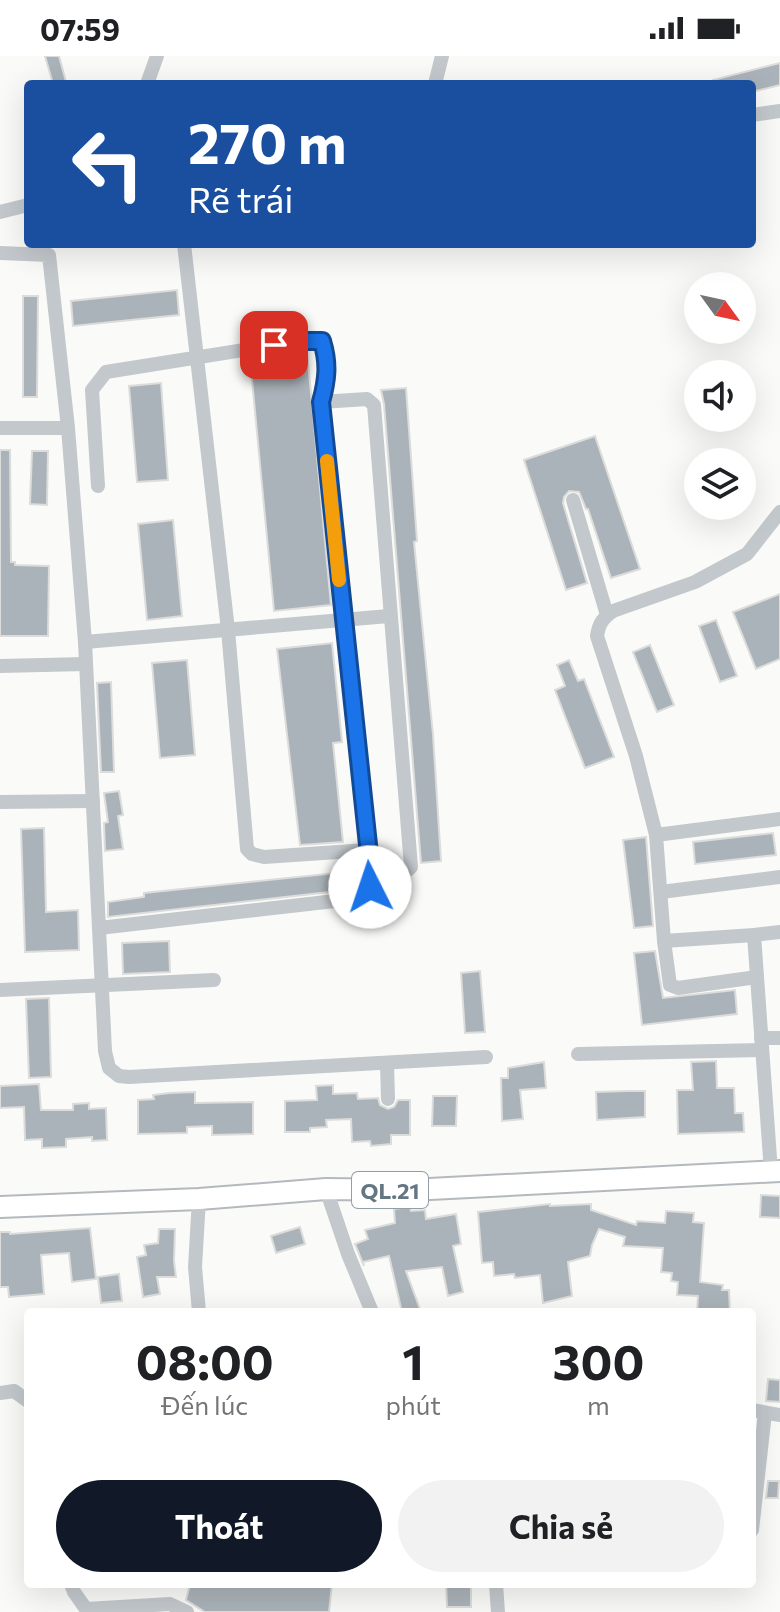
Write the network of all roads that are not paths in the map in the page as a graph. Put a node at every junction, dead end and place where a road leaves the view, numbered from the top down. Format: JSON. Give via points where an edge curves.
{"nodes":[{"id":1,"x":442,"y":56,"type":"edge"},
{"id":2,"x":153,"y":59,"type":"edge"},
{"id":3,"x":148,"y":80,"type":"edge"},
{"id":4,"x":436,"y":80,"type":"edge"},
{"id":5,"x":780,"y":111,"type":"edge"},
{"id":6,"x":756,"y":114,"type":"edge"},
{"id":7,"x":24,"y":206,"type":"edge"},
{"id":8,"x":0,"y":212,"type":"edge"},
{"id":9,"x":184,"y":248,"type":"edge"},
{"id":10,"x":48,"y":250,"type":"edge"},
{"id":11,"x":0,"y":253,"type":"edge"},
{"id":12,"x":197,"y":359,"type":"junction"},
{"id":13,"x":321,"y":402,"type":"junction"},
{"id":14,"x":0,"y":428,"type":"edge"},
{"id":15,"x":68,"y":428,"type":"junction"},
{"id":16,"x":98,"y":486,"type":"dead end"},
{"id":17,"x":573,"y":500,"type":"dead end"},
{"id":18,"x":780,"y":512,"type":"edge"},
{"id":19,"x":607,"y":615,"type":"junction"},
{"id":20,"x":389,"y":616,"type":"junction"},
{"id":21,"x":343,"y":620,"type":"junction"},
{"id":22,"x":228,"y":630,"type":"junction"},
{"id":23,"x":85,"y":642,"type":"junction"},
{"id":24,"x":86,"y":664,"type":"junction"},
{"id":25,"x":0,"y":666,"type":"edge"},
{"id":26,"x":93,"y":801,"type":"junction"},
{"id":27,"x":0,"y":802,"type":"edge"},
{"id":28,"x":780,"y":819,"type":"edge"},
{"id":29,"x":656,"y":835,"type":"junction"},
{"id":30,"x":367,"y":850,"type":"junction"},
{"id":31,"x":371,"y":873,"type":"junction"},
{"id":32,"x":780,"y":877,"type":"edge"},
{"id":33,"x":661,"y":892,"type":"junction"},
{"id":34,"x":99,"y":928,"type":"junction"},
{"id":35,"x":780,"y":932,"type":"edge"},
{"id":36,"x":754,"y":935,"type":"junction"},
{"id":37,"x":664,"y":941,"type":"junction"},
{"id":38,"x":757,"y":977,"type":"junction"},
{"id":39,"x":214,"y":980,"type":"dead end"},
{"id":40,"x":103,"y":986,"type":"junction"},
{"id":41,"x":0,"y":990,"type":"edge"},
{"id":42,"x":780,"y":1038,"type":"edge"},
{"id":43,"x":762,"y":1044,"type":"junction"},
{"id":44,"x":578,"y":1054,"type":"dead end"},
{"id":45,"x":486,"y":1057,"type":"dead end"},
{"id":46,"x":387,"y":1063,"type":"junction"},
{"id":47,"x":388,"y":1099,"type":"dead end"},
{"id":48,"x":775,"y":1171,"type":"edge"},
{"id":49,"x":326,"y":1189,"type":"junction"},
{"id":50,"x":199,"y":1199,"type":"junction"},
{"id":51,"x":0,"y":1207,"type":"edge"},
{"id":52,"x":199,"y":1308,"type":"edge"},
{"id":53,"x":370,"y":1308,"type":"edge"},
{"id":54,"x":0,"y":1393,"type":"edge"},
{"id":55,"x":24,"y":1398,"type":"edge"},
{"id":56,"x":766,"y":1413,"type":"edge"},
{"id":57,"x":756,"y":1497,"type":"edge"},
{"id":58,"x":72,"y":1588,"type":"edge"},
{"id":59,"x":496,"y":1588,"type":"edge"},
{"id":60,"x":187,"y":1612,"type":"edge"},
{"id":61,"x":498,"y":1612,"type":"edge"}],
"edges":[{"from":1,"to":4,"type":"street"},
{"from":2,"to":3,"type":"street"},
{"from":5,"to":6,"type":"street"},
{"from":7,"to":8,"type":"street"},
{"from":9,"to":12,"type":"street"},
{"from":10,"to":11,"type":"street"},
{"from":10,"to":15,"type":"street"},
{"from":12,"to":13,"type":"street","via":[[322,341],[328,373]]},
{"from":12,"to":16,"type":"street","via":[[100,377],[92,390]]},
{"from":12,"to":22,"type":"street"},
{"from":13,"to":20,"type":"street","via":[[367,399],[374,405]]},
{"from":13,"to":21,"type":"street"},
{"from":14,"to":15,"type":"street"},
{"from":15,"to":23,"type":"street"},
{"from":17,"to":19,"type":"street"},
{"from":18,"to":19,"type":"street","via":[[747,554],[695,582]]},
{"from":19,"to":29,"type":"street","via":[[597,636]]},
{"from":20,"to":21,"type":"street"},
{"from":20,"to":31,"type":"street","via":[[411,867]]},
{"from":21,"to":22,"type":"street"},
{"from":21,"to":30,"type":"street"},
{"from":22,"to":23,"type":"street"},
{"from":22,"to":30,"type":"street","via":[[247,849],[264,857]]},
{"from":23,"to":24,"type":"street"},
{"from":24,"to":25,"type":"street"},
{"from":24,"to":26,"type":"street"},
{"from":26,"to":27,"type":"street"},
{"from":26,"to":34,"type":"street"},
{"from":28,"to":29,"type":"street"},
{"from":29,"to":33,"type":"street"},
{"from":30,"to":31,"type":"street"},
{"from":31,"to":34,"type":"street","via":[[368,893],[361,898]]},
{"from":32,"to":33,"type":"street"},
{"from":33,"to":37,"type":"street"},
{"from":34,"to":40,"type":"street"},
{"from":35,"to":36,"type":"street"},
{"from":36,"to":37,"type":"street"},
{"from":36,"to":38,"type":"street"},
{"from":37,"to":38,"type":"street","via":[[674,987]]},
{"from":38,"to":43,"type":"street"},
{"from":39,"to":40,"type":"street"},
{"from":40,"to":41,"type":"street"},
{"from":40,"to":46,"type":"street","via":[[106,1061],[119,1076]]},
{"from":42,"to":43,"type":"street"},
{"from":43,"to":44,"type":"street"},
{"from":43,"to":48,"type":"street"},
{"from":45,"to":46,"type":"street"},
{"from":46,"to":47,"type":"street"},
{"from":48,"to":49,"type":"highway","number":"QL.21","via":[[410,1190]]},
{"from":49,"to":50,"type":"highway","number":"QL.21"},
{"from":49,"to":53,"type":"street"},
{"from":50,"to":51,"type":"highway","number":"QL.21"},
{"from":50,"to":52,"type":"street"},
{"from":54,"to":55,"type":"street","via":[[14,1391]]},
{"from":56,"to":57,"type":"street"},
{"from":58,"to":60,"type":"street","via":[[86,1609],[170,1604]]},
{"from":59,"to":61,"type":"street"}]}
